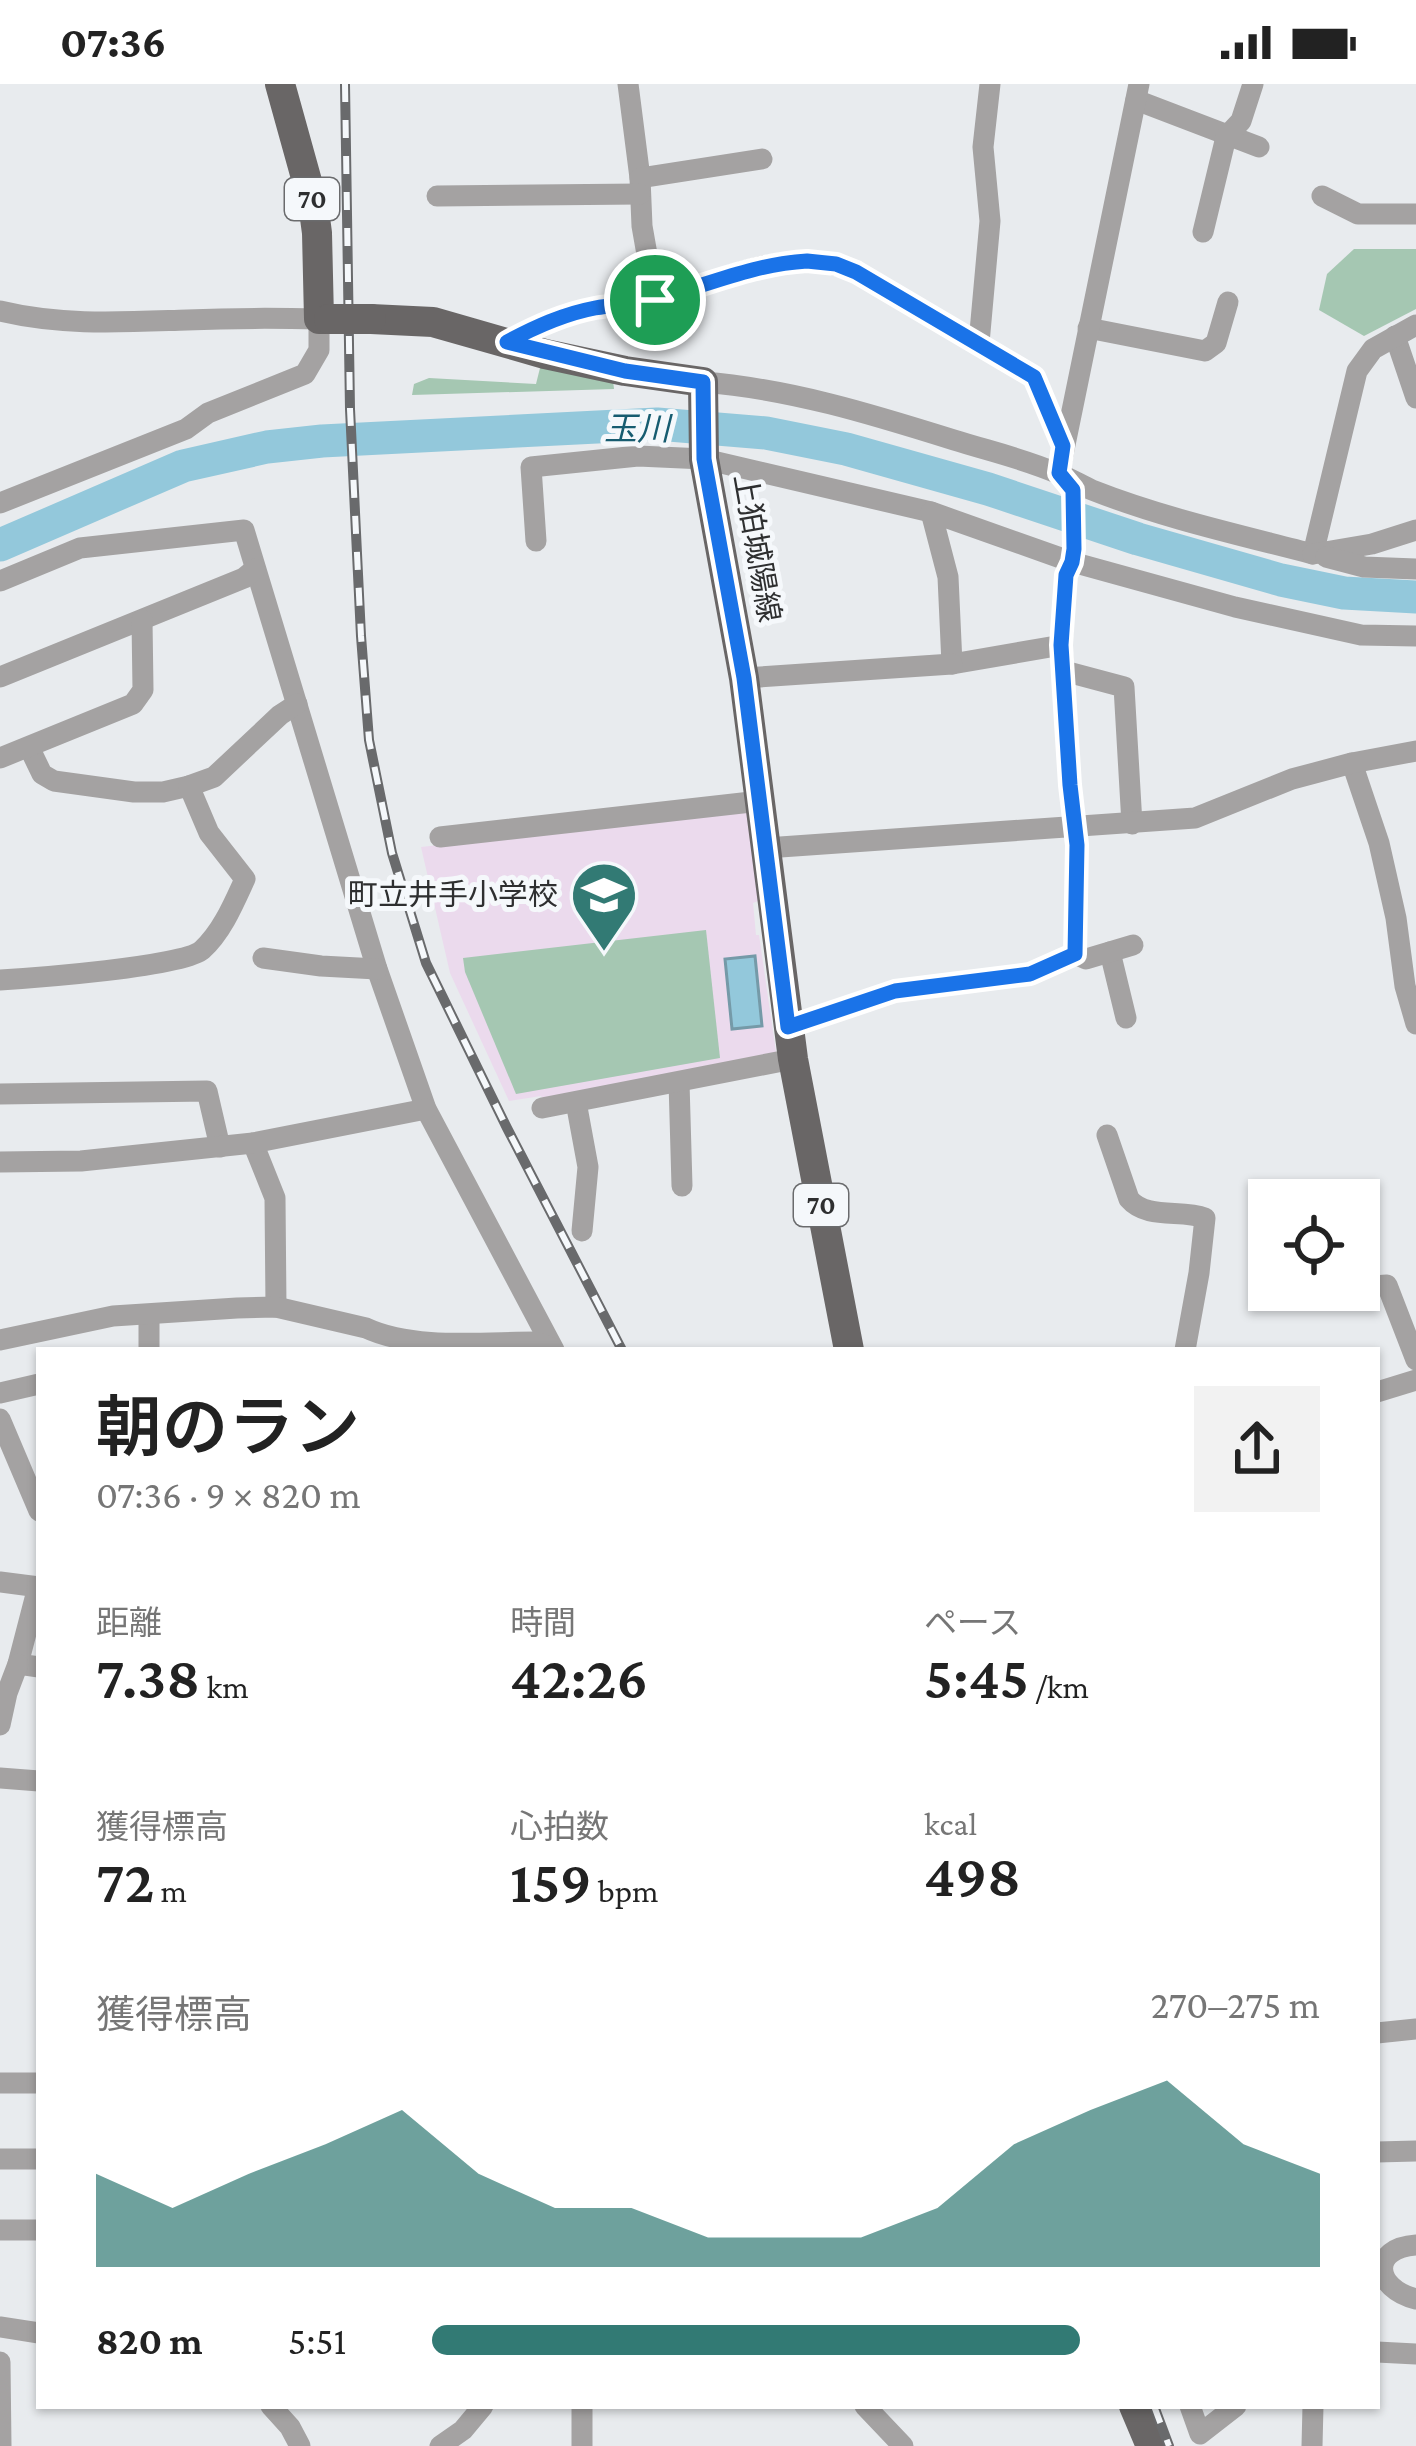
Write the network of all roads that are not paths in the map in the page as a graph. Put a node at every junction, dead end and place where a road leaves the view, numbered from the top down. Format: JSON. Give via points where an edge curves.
{"nodes":[{"id":1,"x":280,"y":84,"type":"edge"},
{"id":2,"x":628,"y":84,"type":"edge"},
{"id":3,"x":990,"y":84,"type":"edge"},
{"id":4,"x":1252,"y":84,"type":"edge"},
{"id":5,"x":1138,"y":92,"type":"edge"},
{"id":6,"x":1226,"y":137,"type":"junction"},
{"id":7,"x":1259,"y":147,"type":"dead end"},
{"id":8,"x":762,"y":159,"type":"dead end"},
{"id":9,"x":640,"y":186,"type":"junction"},
{"id":10,"x":437,"y":196,"type":"dead end"},
{"id":11,"x":1322,"y":196,"type":"dead end"},
{"id":12,"x":1416,"y":214,"type":"edge"},
{"id":13,"x":1202,"y":232,"type":"dead end"},
{"id":14,"x":655,"y":300,"type":"junction"},
{"id":15,"x":1228,"y":302,"type":"dead end"},
{"id":16,"x":0,"y":311,"type":"edge"},
{"id":17,"x":324,"y":319,"type":"junction"},
{"id":18,"x":1088,"y":328,"type":"junction"},
{"id":19,"x":1406,"y":331,"type":"edge"},
{"id":20,"x":507,"y":342,"type":"junction"},
{"id":21,"x":979,"y":343,"type":"junction"},
{"id":22,"x":703,"y":389,"type":"junction"},
{"id":23,"x":1416,"y":398,"type":"edge"},
{"id":24,"x":1063,"y":446,"type":"junction"},
{"id":25,"x":704,"y":455,"type":"junction"},
{"id":26,"x":1066,"y":482,"type":"junction"},
{"id":27,"x":0,"y":503,"type":"edge"},
{"id":28,"x":931,"y":512,"type":"junction"},
{"id":29,"x":1416,"y":530,"type":"edge"},
{"id":30,"x":536,"y":541,"type":"dead end"},
{"id":31,"x":1313,"y":554,"type":"junction"},
{"id":32,"x":1073,"y":555,"type":"junction"},
{"id":33,"x":1416,"y":568,"type":"edge"},
{"id":34,"x":256,"y":569,"type":"junction"},
{"id":35,"x":0,"y":581,"type":"edge"},
{"id":36,"x":142,"y":620,"type":"junction"},
{"id":37,"x":1416,"y":636,"type":"edge"},
{"id":38,"x":1061,"y":645,"type":"junction"},
{"id":39,"x":952,"y":664,"type":"junction"},
{"id":40,"x":1064,"y":671,"type":"junction"},
{"id":41,"x":0,"y":677,"type":"edge"},
{"id":42,"x":744,"y":678,"type":"junction"},
{"id":43,"x":297,"y":704,"type":"junction"},
{"id":44,"x":29,"y":747,"type":"junction"},
{"id":45,"x":1416,"y":751,"type":"edge"},
{"id":46,"x":0,"y":758,"type":"edge"},
{"id":47,"x":1352,"y":763,"type":"junction"},
{"id":48,"x":189,"y":786,"type":"junction"},
{"id":49,"x":760,"y":801,"type":"junction"},
{"id":50,"x":1132,"y":824,"type":"junction"},
{"id":51,"x":1074,"y":827,"type":"junction"},
{"id":52,"x":440,"y":837,"type":"dead end"},
{"id":53,"x":766,"y":848,"type":"junction"},
{"id":54,"x":1406,"y":915,"type":"edge"},
{"id":55,"x":1133,"y":945,"type":"dead end"},
{"id":56,"x":1110,"y":952,"type":"junction"},
{"id":57,"x":1075,"y":954,"type":"junction"},
{"id":58,"x":263,"y":958,"type":"dead end"},
{"id":59,"x":377,"y":969,"type":"junction"},
{"id":60,"x":0,"y":980,"type":"edge"},
{"id":61,"x":1126,"y":1018,"type":"dead end"},
{"id":62,"x":1416,"y":1024,"type":"edge"},
{"id":63,"x":788,"y":1027,"type":"junction"},
{"id":64,"x":793,"y":1059,"type":"junction"},
{"id":65,"x":679,"y":1082,"type":"junction"},
{"id":66,"x":0,"y":1094,"type":"edge"},
{"id":67,"x":576,"y":1102,"type":"junction"},
{"id":68,"x":542,"y":1108,"type":"dead end"},
{"id":69,"x":426,"y":1109,"type":"junction"},
{"id":70,"x":1107,"y":1135,"type":"dead end"},
{"id":71,"x":253,"y":1144,"type":"junction"},
{"id":72,"x":220,"y":1147,"type":"junction"},
{"id":73,"x":0,"y":1162,"type":"edge"},
{"id":74,"x":682,"y":1186,"type":"dead end"},
{"id":75,"x":582,"y":1231,"type":"dead end"},
{"id":76,"x":1380,"y":1286,"type":"edge"},
{"id":77,"x":276,"y":1307,"type":"junction"},
{"id":78,"x":149,"y":1315,"type":"junction"},
{"id":79,"x":0,"y":1340,"type":"edge"},
{"id":80,"x":379,"y":1342,"type":"edge"},
{"id":81,"x":149,"y":1347,"type":"edge"},
{"id":82,"x":548,"y":1347,"type":"edge"},
{"id":83,"x":552,"y":1347,"type":"edge"},
{"id":84,"x":848,"y":1347,"type":"edge"},
{"id":85,"x":1186,"y":1347,"type":"edge"},
{"id":86,"x":1416,"y":1360,"type":"edge"},
{"id":87,"x":1416,"y":1380,"type":"edge"},
{"id":88,"x":36,"y":1385,"type":"edge"},
{"id":89,"x":1380,"y":1391,"type":"edge"},
{"id":90,"x":0,"y":1394,"type":"edge"},
{"id":91,"x":0,"y":1419,"type":"edge"},
{"id":92,"x":30,"y":1469,"type":"edge"},
{"id":93,"x":0,"y":1582,"type":"edge"},
{"id":94,"x":36,"y":1587,"type":"edge"},
{"id":95,"x":36,"y":1608,"type":"edge"},
{"id":96,"x":28,"y":1665,"type":"edge"},
{"id":97,"x":0,"y":1725,"type":"edge"},
{"id":98,"x":0,"y":1778,"type":"edge"},
{"id":99,"x":36,"y":1781,"type":"edge"},
{"id":100,"x":1416,"y":2029,"type":"edge"},
{"id":101,"x":1380,"y":2032,"type":"edge"},
{"id":102,"x":0,"y":2083,"type":"edge"},
{"id":103,"x":36,"y":2083,"type":"edge"},
{"id":104,"x":1416,"y":2151,"type":"edge"},
{"id":105,"x":1380,"y":2152,"type":"edge"},
{"id":106,"x":0,"y":2159,"type":"edge"},
{"id":107,"x":36,"y":2159,"type":"edge"},
{"id":108,"x":0,"y":2230,"type":"edge"},
{"id":109,"x":36,"y":2230,"type":"edge"},
{"id":110,"x":1416,"y":2245,"type":"edge"},
{"id":111,"x":1416,"y":2300,"type":"edge"},
{"id":112,"x":0,"y":2327,"type":"edge"},
{"id":113,"x":36,"y":2333,"type":"edge"},
{"id":114,"x":1380,"y":2352,"type":"edge"},
{"id":115,"x":1416,"y":2354,"type":"edge"},
{"id":116,"x":0,"y":2362,"type":"edge"},
{"id":117,"x":275,"y":2409,"type":"edge"},
{"id":118,"x":480,"y":2409,"type":"edge"},
{"id":119,"x":582,"y":2409,"type":"edge"},
{"id":120,"x":869,"y":2409,"type":"edge"},
{"id":121,"x":1135,"y":2409,"type":"edge"},
{"id":122,"x":1191,"y":2409,"type":"edge"},
{"id":123,"x":1232,"y":2409,"type":"edge"},
{"id":124,"x":1313,"y":2409,"type":"edge"},
{"id":125,"x":1,"y":2446,"type":"edge"},
{"id":126,"x":301,"y":2446,"type":"edge"},
{"id":127,"x":440,"y":2446,"type":"edge"},
{"id":128,"x":582,"y":2446,"type":"edge"},
{"id":129,"x":903,"y":2446,"type":"edge"},
{"id":130,"x":1151,"y":2446,"type":"edge"},
{"id":131,"x":1312,"y":2446,"type":"edge"}],
"edges":[{"from":1,"to":17,"type":"main road","number":"70","via":[[313,203]]},
{"from":2,"to":9,"type":"street"},
{"from":3,"to":21,"type":"street"},
{"from":4,"to":6,"type":"street","via":[[1241,121]]},
{"from":5,"to":6,"type":"street"},
{"from":5,"to":18,"type":"street"},
{"from":6,"to":7,"type":"street"},
{"from":6,"to":13,"type":"street"},
{"from":8,"to":9,"type":"street"},
{"from":9,"to":10,"type":"street"},
{"from":9,"to":14,"type":"street"},
{"from":11,"to":12,"type":"street","via":[[1358,214]]},
{"from":14,"to":20,"type":"street","via":[[592,308]]},
{"from":14,"to":21,"type":"street","via":[[779,262],[836,264]]},
{"from":15,"to":18,"type":"street","via":[[1216,343],[1204,351]]},
{"from":16,"to":17,"type":"street","via":[[86,323]]},
{"from":17,"to":20,"type":"main road","bridge":true,"via":[[433,322]]},
{"from":17,"to":27,"type":"street","via":[[305,374]]},
{"from":18,"to":24,"type":"street"},
{"from":19,"to":23,"type":"street"},
{"from":19,"to":31,"type":"street","via":[[1372,350],[1357,371]]},
{"from":20,"to":22,"type":"main road"},
{"from":21,"to":24,"type":"street","via":[[1034,377]]},
{"from":22,"to":25,"type":"main road","name":"上狛城陽線","number":"70"},
{"from":22,"to":26,"type":"street","via":[[743,386],[820,400]]},
{"from":24,"to":26,"type":"street"},
{"from":25,"to":28,"type":"street"},
{"from":25,"to":30,"type":"street","via":[[531,467]]},
{"from":25,"to":42,"type":"main road","name":"上狛城陽線","number":"70"},
{"from":26,"to":31,"type":"street"},
{"from":26,"to":32,"type":"street"},
{"from":28,"to":32,"type":"street"},
{"from":28,"to":39,"type":"street","via":[[948,577]]},
{"from":29,"to":31,"type":"street"},
{"from":31,"to":33,"type":"street","via":[[1364,567]]},
{"from":32,"to":37,"type":"street","via":[[1235,607],[1361,635]]},
{"from":32,"to":38,"type":"street"},
{"from":34,"to":35,"type":"street","via":[[244,530],[80,548]]},
{"from":34,"to":36,"type":"street"},
{"from":34,"to":43,"type":"street"},
{"from":36,"to":41,"type":"street"},
{"from":36,"to":44,"type":"street","via":[[140,699]]},
{"from":38,"to":39,"type":"street"},
{"from":38,"to":40,"type":"street"},
{"from":39,"to":42,"type":"street"},
{"from":40,"to":50,"type":"street","via":[[1124,687]]},
{"from":40,"to":51,"type":"street"},
{"from":42,"to":49,"type":"main road","name":"上狛城陽線","number":"70"},
{"from":43,"to":48,"type":"street","via":[[214,777]]},
{"from":43,"to":59,"type":"street"},
{"from":44,"to":46,"type":"street"},
{"from":44,"to":48,"type":"street","via":[[54,781],[134,792]]},
{"from":45,"to":47,"type":"street"},
{"from":47,"to":50,"type":"street","via":[[1195,818]]},
{"from":47,"to":54,"type":"street"},
{"from":48,"to":60,"type":"street","via":[[209,833],[245,879],[200,953]]},
{"from":49,"to":52,"type":"street"},
{"from":49,"to":53,"type":"main road","name":"上狛城陽線","number":"70"},
{"from":50,"to":51,"type":"street"},
{"from":51,"to":53,"type":"street"},
{"from":51,"to":57,"type":"street"},
{"from":53,"to":63,"type":"main road","name":"上狛城陽線","number":"70"},
{"from":54,"to":62,"type":"street","via":[[1405,986]]},
{"from":55,"to":56,"type":"street"},
{"from":56,"to":57,"type":"street"},
{"from":56,"to":61,"type":"street"},
{"from":57,"to":63,"type":"street","via":[[1030,974],[895,991]]},
{"from":58,"to":59,"type":"street"},
{"from":59,"to":69,"type":"street"},
{"from":63,"to":64,"type":"main road","name":"上狛城陽線","number":"70"},
{"from":64,"to":65,"type":"street"},
{"from":64,"to":84,"type":"main road","name":"上狛城陽線","number":"70"},
{"from":65,"to":67,"type":"street"},
{"from":65,"to":74,"type":"street"},
{"from":66,"to":72,"type":"street","via":[[207,1091]]},
{"from":67,"to":68,"type":"street"},
{"from":67,"to":75,"type":"street","via":[[588,1167]]},
{"from":69,"to":71,"type":"street"},
{"from":69,"to":83,"type":"street"},
{"from":70,"to":85,"type":"street","via":[[1135,1207],[1205,1218]]},
{"from":71,"to":72,"type":"street"},
{"from":71,"to":77,"type":"street","via":[[274,1198]]},
{"from":72,"to":73,"type":"street"},
{"from":76,"to":86,"type":"street","via":[[1387,1285]]},
{"from":77,"to":78,"type":"street"},
{"from":77,"to":80,"type":"street","via":[[366,1328]]},
{"from":78,"to":79,"type":"street"},
{"from":78,"to":81,"type":"street"},
{"from":80,"to":82,"type":"street"},
{"from":87,"to":89,"type":"street"},
{"from":88,"to":90,"type":"street"},
{"from":91,"to":92,"type":"street"},
{"from":93,"to":94,"type":"street"},
{"from":95,"to":96,"type":"street"},
{"from":96,"to":97,"type":"street","via":[[7,1693]]},
{"from":98,"to":99,"type":"street"},
{"from":100,"to":101,"type":"street"},
{"from":102,"to":103,"type":"street"},
{"from":104,"to":105,"type":"street"},
{"from":106,"to":107,"type":"street"},
{"from":108,"to":109,"type":"street"},
{"from":110,"to":111,"type":"street","via":[[1390,2252],[1383,2268],[1395,2292]]},
{"from":112,"to":113,"type":"street"},
{"from":114,"to":115,"type":"street"},
{"from":116,"to":125,"type":"street"},
{"from":117,"to":126,"type":"street"},
{"from":118,"to":127,"type":"street"},
{"from":119,"to":128,"type":"street"},
{"from":120,"to":129,"type":"street"},
{"from":121,"to":130,"type":"main road"},
{"from":122,"to":123,"type":"street","via":[[1200,2434]]},
{"from":124,"to":131,"type":"street"}]}
